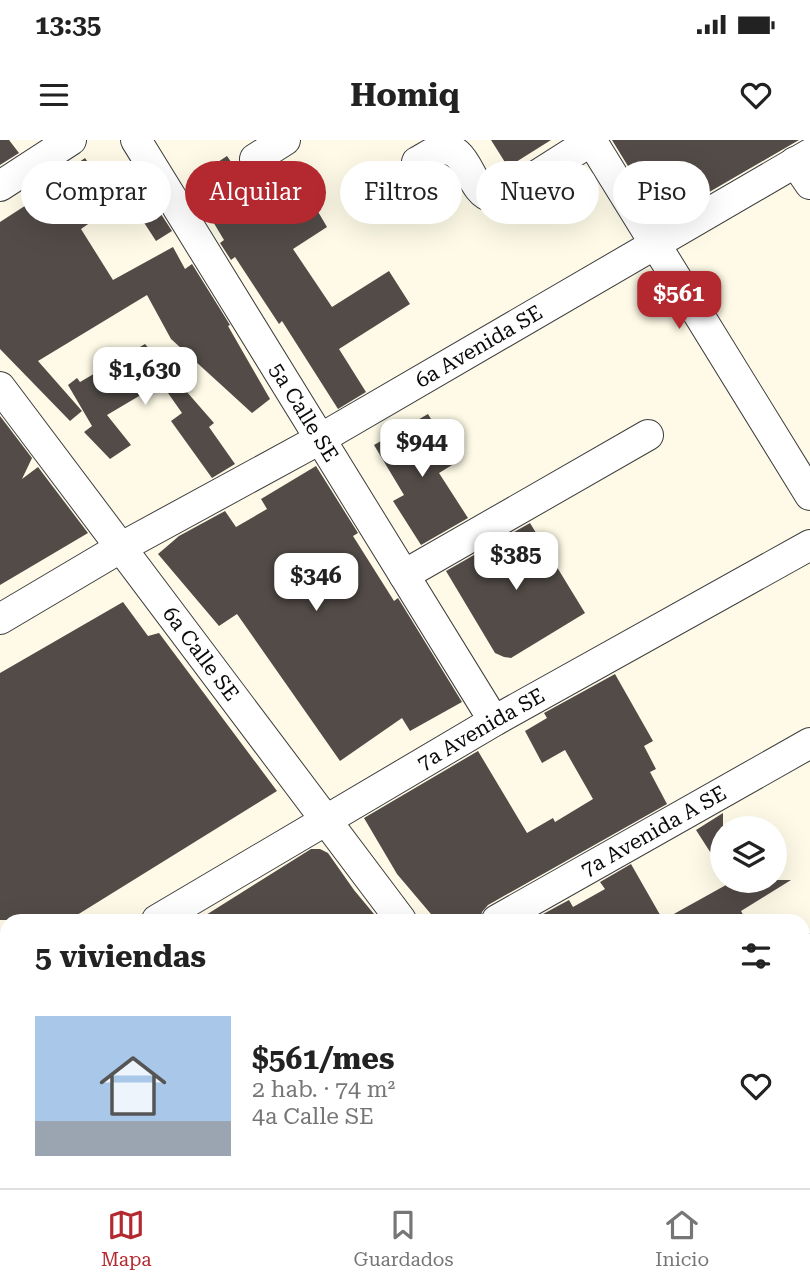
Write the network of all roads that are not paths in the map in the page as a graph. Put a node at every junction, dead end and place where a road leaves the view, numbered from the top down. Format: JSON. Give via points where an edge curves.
{"nodes":[{"id":1,"x":71,"y":140,"type":"edge"},
{"id":2,"x":136,"y":140,"type":"edge"},
{"id":3,"x":285,"y":140,"type":"edge"},
{"id":4,"x":591,"y":141,"type":"edge"},
{"id":5,"x":255,"y":159,"type":"dead end"},
{"id":6,"x":419,"y":161,"type":"edge"},
{"id":7,"x":805,"y":166,"type":"edge"},
{"id":8,"x":0,"y":186,"type":"edge"},
{"id":9,"x":655,"y":244,"type":"junction"},
{"id":10,"x":0,"y":387,"type":"edge"},
{"id":11,"x":648,"y":435,"type":"dead end"},
{"id":12,"x":320,"y":439,"type":"junction"},
{"id":13,"x":810,"y":495,"type":"edge"},
{"id":14,"x":810,"y":545,"type":"edge"},
{"id":15,"x":120,"y":548,"type":"junction"},
{"id":16,"x":404,"y":575,"type":"junction"},
{"id":17,"x":0,"y":619,"type":"edge"},
{"id":18,"x":494,"y":721,"type":"junction"},
{"id":19,"x":810,"y":743,"type":"edge"},
{"id":20,"x":327,"y":822,"type":"junction"},
{"id":21,"x":167,"y":914,"type":"edge"},
{"id":22,"x":396,"y":914,"type":"edge"},
{"id":23,"x":508,"y":914,"type":"edge"}],
"edges":[{"from":1,"to":8,"type":"street"},
{"from":2,"to":12,"type":"street","name":"5a Calle SE"},
{"from":3,"to":5,"type":"street"},
{"from":4,"to":6,"type":"street","via":[[503,197],[490,197],[480,189],[461,156],[450,149]]},
{"from":4,"to":9,"type":"street"},
{"from":7,"to":9,"type":"street","name":"6a Avenida SE"},
{"from":9,"to":12,"type":"street","name":"6a Avenida SE"},
{"from":9,"to":13,"type":"street"},
{"from":10,"to":15,"type":"street","name":"6a Calle SE"},
{"from":11,"to":16,"type":"street"},
{"from":12,"to":15,"type":"street","name":"6a Avenida SE"},
{"from":12,"to":16,"type":"street","name":"5a Calle SE"},
{"from":14,"to":18,"type":"street","name":"7a Avenida SE"},
{"from":15,"to":17,"type":"street","name":"6a Avenida SE"},
{"from":15,"to":20,"type":"street","name":"6a Calle SE"},
{"from":16,"to":18,"type":"street","name":"5a Calle SE"},
{"from":18,"to":20,"type":"street","name":"7a Avenida SE"},
{"from":19,"to":23,"type":"street","name":"7a Avenida A SE"},
{"from":20,"to":21,"type":"street","name":"7a Avenida SE"},
{"from":20,"to":22,"type":"street","name":"6a Calle SE"}]}
